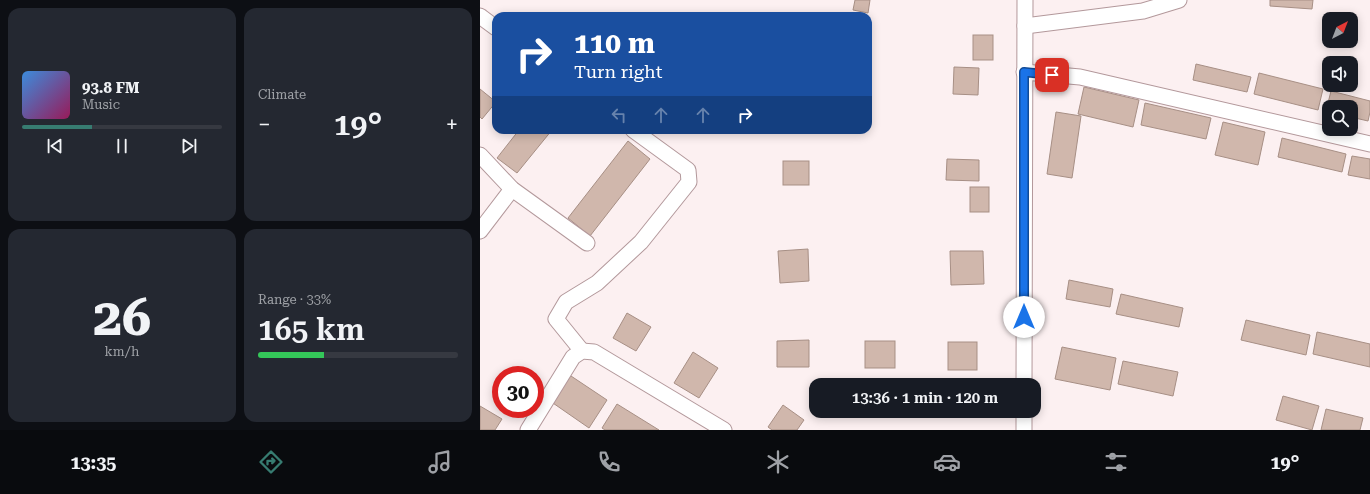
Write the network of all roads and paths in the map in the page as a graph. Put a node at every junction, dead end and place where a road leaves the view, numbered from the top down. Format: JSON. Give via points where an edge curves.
{"nodes":[{"id":1,"x":1025,"y":0,"type":"edge"},
{"id":2,"x":1179,"y":0,"type":"edge"},
{"id":3,"x":480,"y":16,"type":"edge"},
{"id":4,"x":492,"y":25,"type":"edge"},
{"id":5,"x":1025,"y":26,"type":"junction"},
{"id":6,"x":1024,"y":72,"type":"junction"},
{"id":7,"x":638,"y":134,"type":"edge"},
{"id":8,"x":1370,"y":144,"type":"edge"},
{"id":9,"x":480,"y":155,"type":"edge"},
{"id":10,"x":512,"y":189,"type":"junction"},
{"id":11,"x":480,"y":231,"type":"edge"},
{"id":12,"x":588,"y":243,"type":"dead end"},
{"id":13,"x":582,"y":351,"type":"junction"},
{"id":14,"x":1024,"y":378,"type":"edge"},
{"id":15,"x":1024,"y":418,"type":"edge"},
{"id":16,"x":528,"y":430,"type":"edge"},
{"id":17,"x":724,"y":430,"type":"edge"},
{"id":18,"x":1024,"y":430,"type":"edge"}],
"edges":[{"from":1,"to":5,"type":"street"},
{"from":2,"to":5,"type":"street","via":[[1143,11]]},
{"from":3,"to":4,"type":"street"},
{"from":5,"to":6,"type":"street"},
{"from":6,"to":8,"type":"street","via":[[1080,77]]},
{"from":6,"to":14,"type":"street"},
{"from":7,"to":13,"type":"street","via":[[688,170],[689,182],[641,242],[597,283],[566,302],[556,319]]},
{"from":9,"to":10,"type":"street"},
{"from":10,"to":11,"type":"street"},
{"from":10,"to":12,"type":"street"},
{"from":13,"to":16,"type":"street","via":[[573,357]]},
{"from":13,"to":17,"type":"street","via":[[594,352]]},
{"from":15,"to":18,"type":"street"}]}
